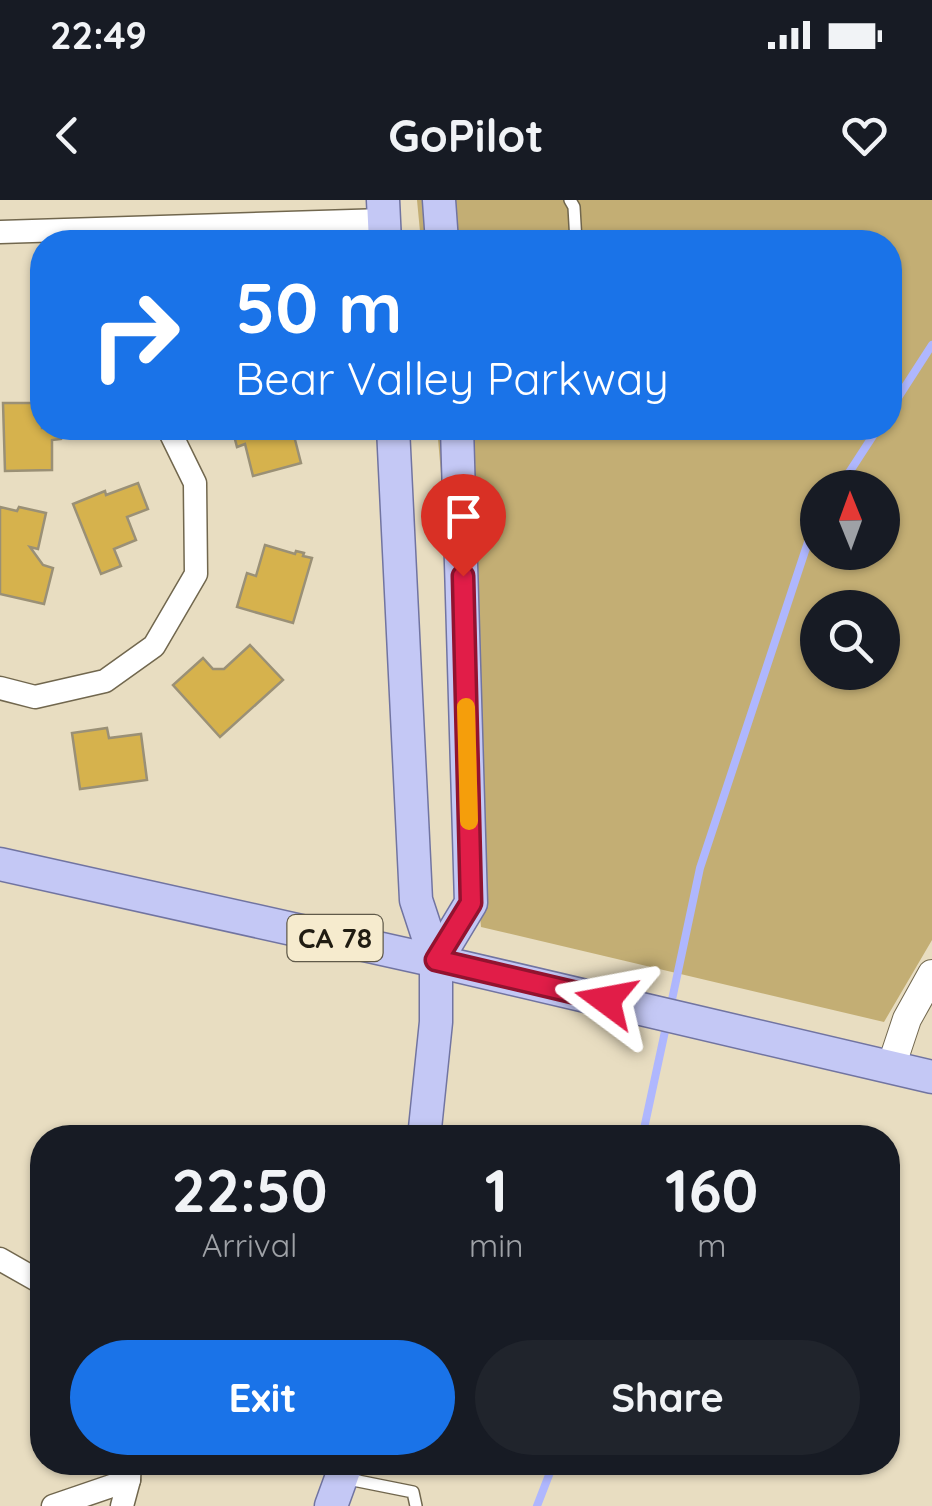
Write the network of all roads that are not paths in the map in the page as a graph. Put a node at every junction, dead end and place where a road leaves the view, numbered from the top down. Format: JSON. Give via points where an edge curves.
{"nodes":[{"id":1,"x":439,"y":200,"type":"edge"},
{"id":2,"x":574,"y":202,"type":"edge"},
{"id":3,"x":384,"y":221,"type":"edge"},
{"id":4,"x":225,"y":230,"type":"edge"},
{"id":5,"x":441,"y":230,"type":"edge"},
{"id":6,"x":575,"y":230,"type":"edge"},
{"id":7,"x":0,"y":232,"type":"edge"},
{"id":8,"x":30,"y":233,"type":"edge"},
{"id":9,"x":174,"y":440,"type":"edge"},
{"id":10,"x":394,"y":440,"type":"edge"},
{"id":11,"x":457,"y":440,"type":"edge"},
{"id":12,"x":0,"y":688,"type":"edge"},
{"id":13,"x":0,"y":864,"type":"edge"},
{"id":14,"x":436,"y":960,"type":"junction"},
{"id":15,"x":932,"y":974,"type":"edge"},
{"id":16,"x":891,"y":1067,"type":"junction"},
{"id":17,"x":932,"y":1077,"type":"edge"},
{"id":18,"x":425,"y":1125,"type":"edge"},
{"id":19,"x":0,"y":1259,"type":"edge"},
{"id":20,"x":30,"y":1276,"type":"edge"},
{"id":21,"x":121,"y":1475,"type":"edge"},
{"id":22,"x":129,"y":1475,"type":"edge"},
{"id":23,"x":340,"y":1482,"type":"edge"},
{"id":24,"x":53,"y":1506,"type":"edge"},
{"id":25,"x":122,"y":1506,"type":"edge"},
{"id":26,"x":416,"y":1506,"type":"edge"}],
"edges":[{"from":1,"to":5,"type":"main road"},
{"from":2,"to":6,"type":"lane"},
{"from":3,"to":4,"type":"street"},
{"from":7,"to":8,"type":"street"},
{"from":9,"to":12,"type":"street","via":[[194,484],[196,574],[154,646],[105,680],[35,697]]},
{"from":10,"to":14,"type":"main road","via":[[416,900]]},
{"from":11,"to":14,"type":"main road","via":[[471,903]]},
{"from":13,"to":14,"type":"main road","number":"CA 78"},
{"from":14,"to":16,"type":"main road","number":"CA 78"},
{"from":14,"to":18,"type":"main road"},
{"from":15,"to":16,"type":"street","via":[[906,1019]]},
{"from":16,"to":17,"type":"main road","number":"CA 78"},
{"from":19,"to":20,"type":"street"},
{"from":21,"to":24,"type":"street"},
{"from":22,"to":25,"type":"street"},
{"from":23,"to":26,"type":"lane","via":[[413,1492]]}]}
